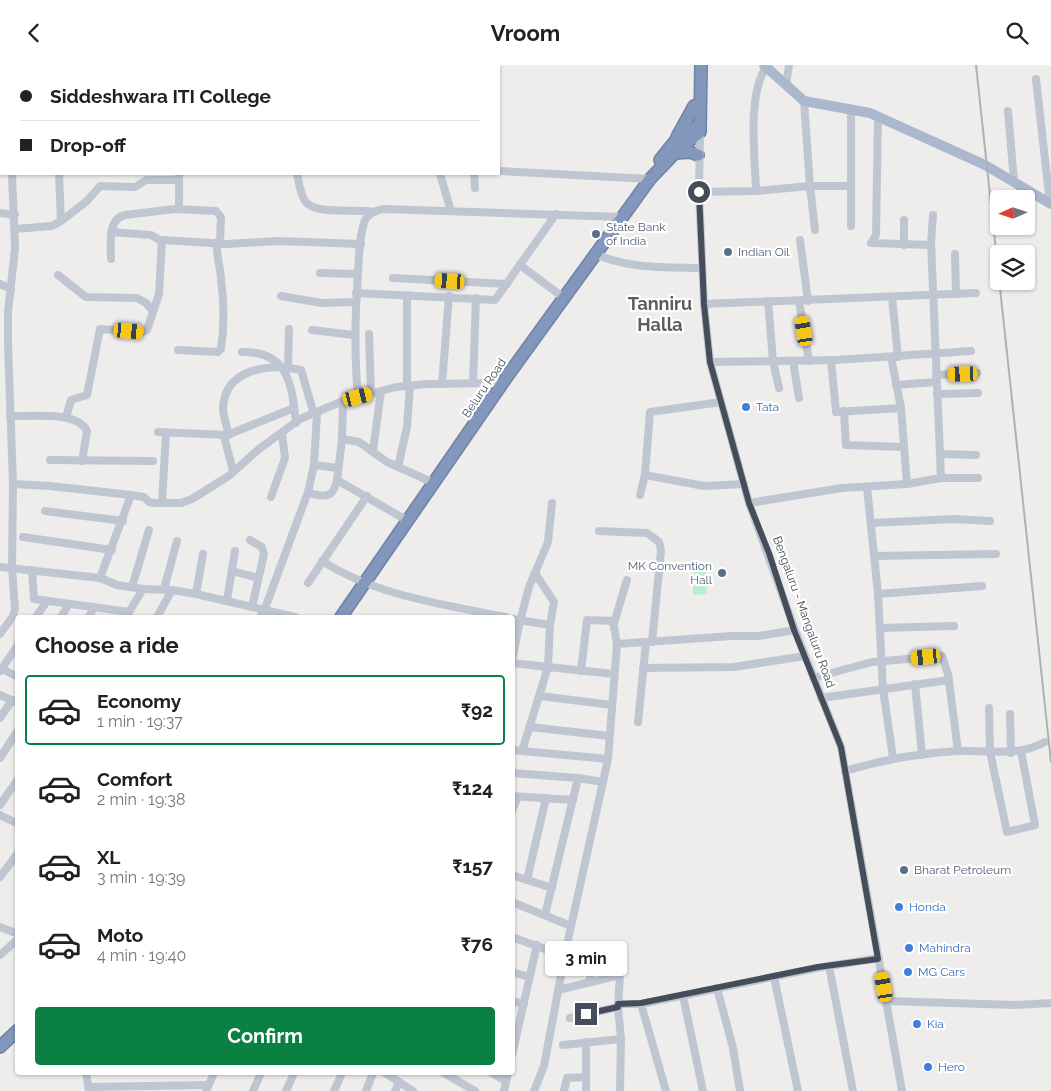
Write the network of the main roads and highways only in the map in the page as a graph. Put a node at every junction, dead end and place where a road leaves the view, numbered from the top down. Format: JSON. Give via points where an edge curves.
{"nodes":[{"id":1,"x":695,"y":65,"type":"edge"},
{"id":2,"x":700,"y":65,"type":"edge"},
{"id":3,"x":765,"y":66,"type":"edge"},
{"id":4,"x":694,"y":106,"type":"junction"},
{"id":5,"x":697,"y":132,"type":"junction"},
{"id":6,"x":677,"y":139,"type":"junction"},
{"id":7,"x":674,"y":153,"type":"junction"},
{"id":8,"x":698,"y":155,"type":"road end"},
{"id":9,"x":651,"y":177,"type":"junction"},
{"id":10,"x":1050,"y":204,"type":"edge"},
{"id":11,"x":344,"y":615,"type":"edge"},
{"id":12,"x":15,"y":1033,"type":"edge"},
{"id":13,"x":0,"y":1047,"type":"edge"}],
"edges":[{"from":1,"to":4,"type":"highway"},
{"from":2,"to":5,"type":"highway","name":"Bengaluru - Mangaluru Road"},
{"from":3,"to":10,"type":"main road","via":[[804,101],[878,117],[985,165]]},
{"from":4,"to":5,"type":"highway"},
{"from":4,"to":6,"type":"highway"},
{"from":5,"to":6,"type":"highway","name":"Beluru Road"},
{"from":5,"to":7,"type":"highway","name":"Beluru Road"},
{"from":6,"to":9,"type":"highway","name":"Beluru Road"},
{"from":7,"to":8,"type":"highway"},
{"from":7,"to":9,"type":"highway","name":"Beluru Road"},
{"from":9,"to":11,"type":"highway","name":"Beluru Road","via":[[502,383]]},
{"from":12,"to":13,"type":"highway"}]}
